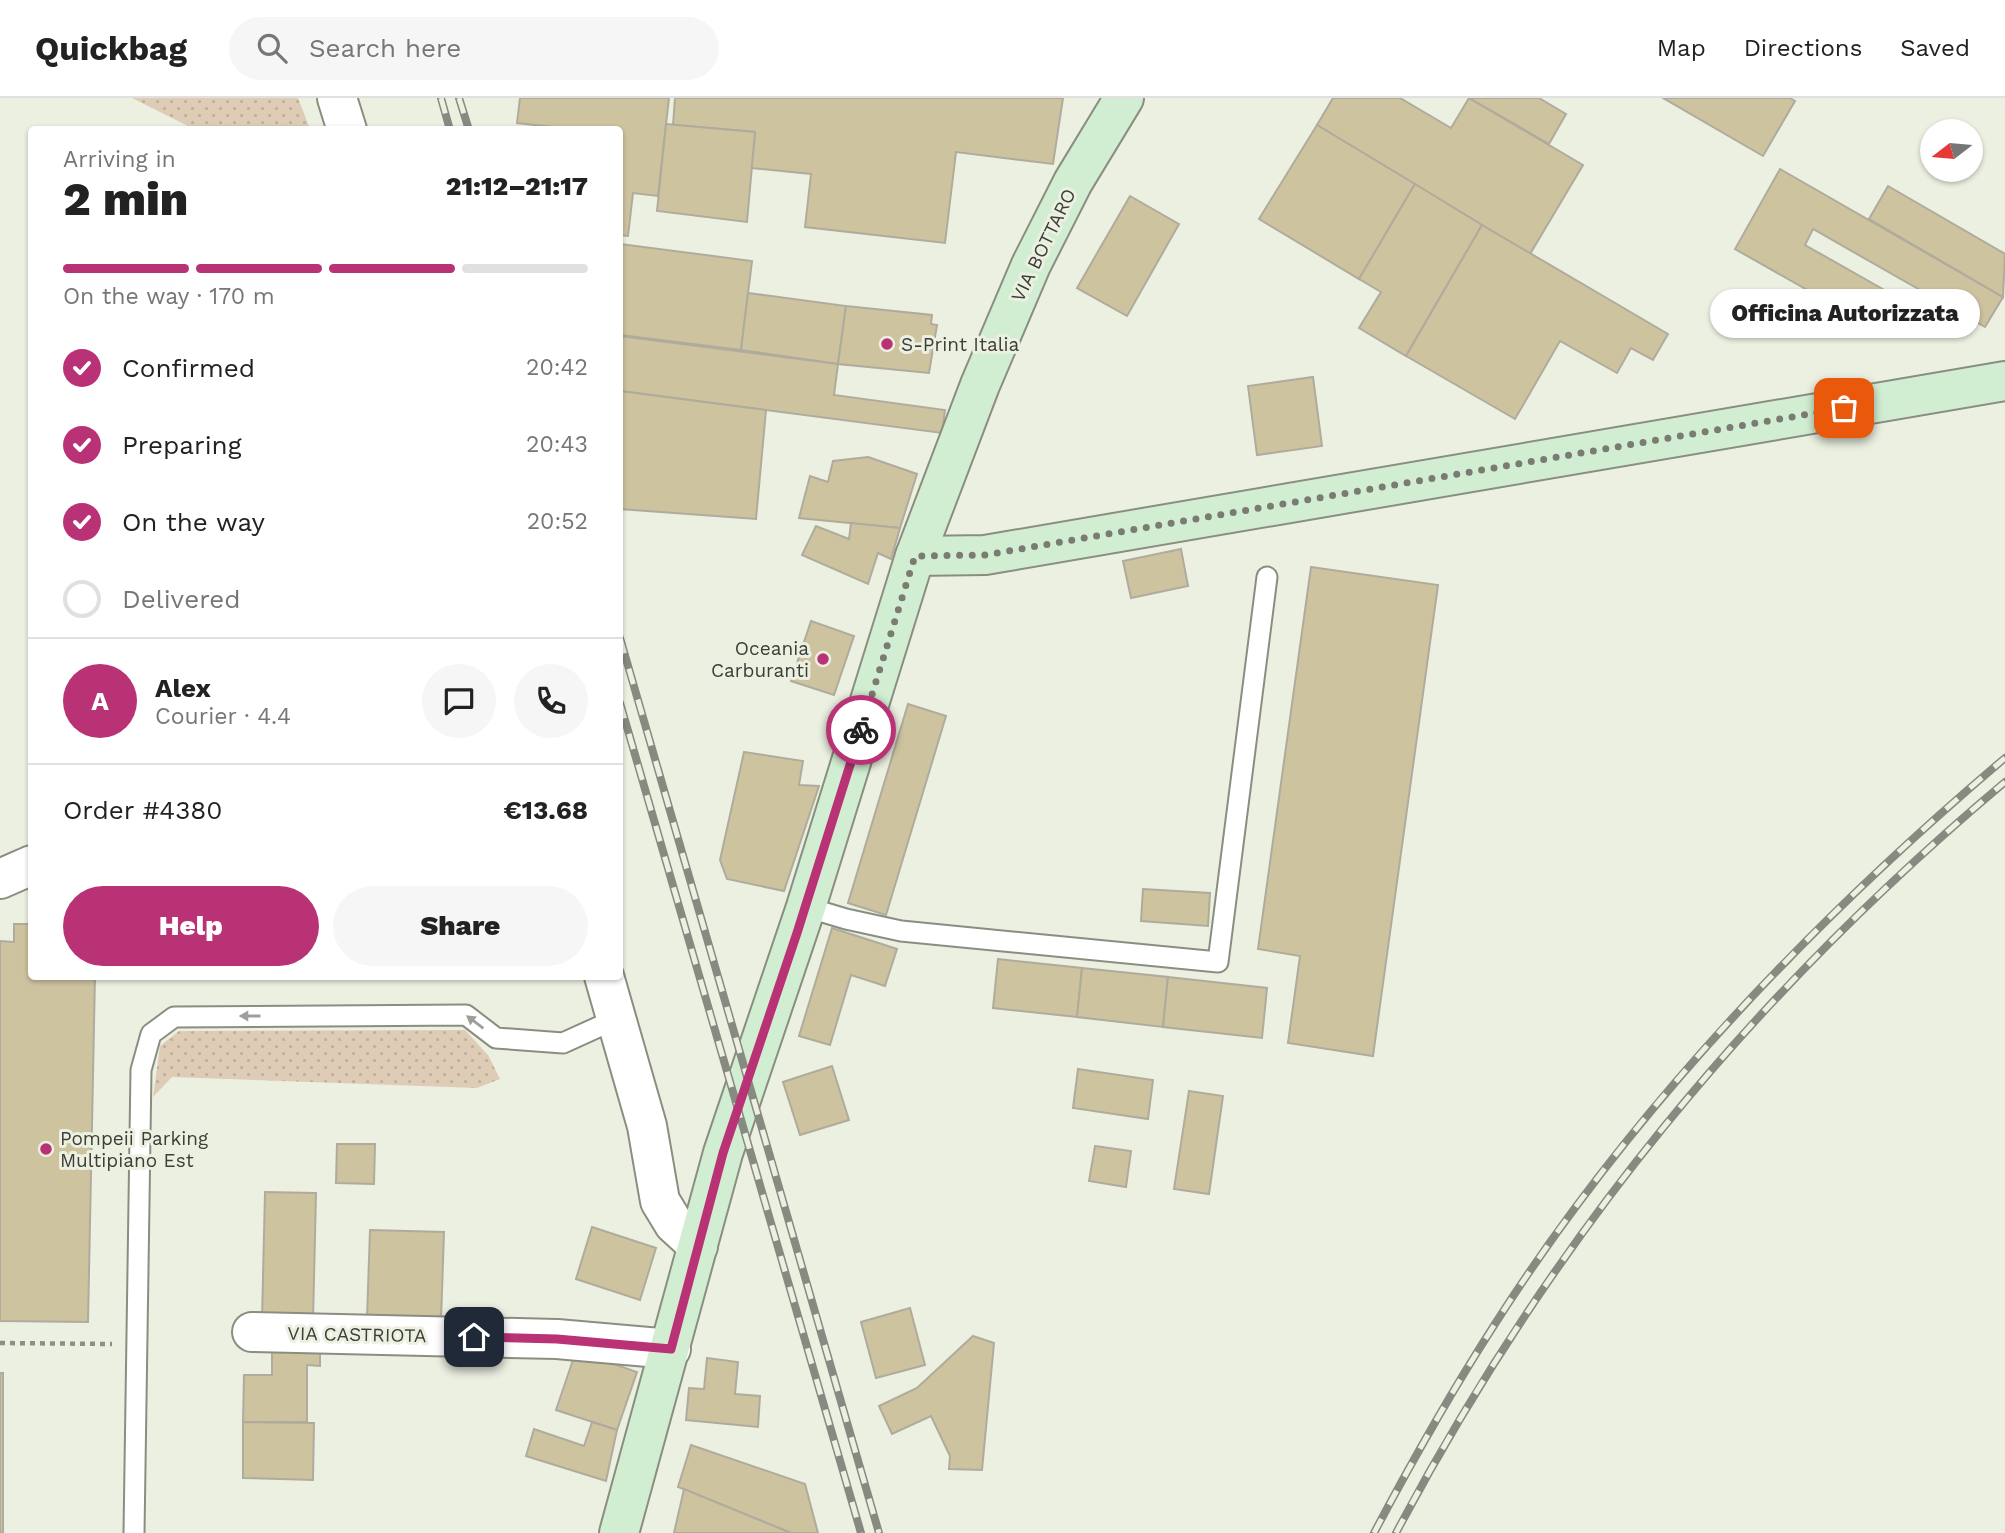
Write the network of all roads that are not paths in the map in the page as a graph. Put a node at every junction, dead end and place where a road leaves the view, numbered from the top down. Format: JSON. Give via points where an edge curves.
{"nodes":[{"id":1,"x":337,"y":98,"type":"edge"},
{"id":2,"x":1124,"y":98,"type":"edge"},
{"id":3,"x":346,"y":126,"type":"edge"},
{"id":4,"x":2005,"y":381,"type":"edge"},
{"id":5,"x":915,"y":556,"type":"junction"},
{"id":6,"x":1267,"y":577,"type":"dead end"},
{"id":7,"x":28,"y":867,"type":"edge"},
{"id":8,"x":0,"y":879,"type":"edge"},
{"id":9,"x":806,"y":906,"type":"junction"},
{"id":10,"x":605,"y":980,"type":"edge"},
{"id":11,"x":618,"y":1018,"type":"junction"},
{"id":12,"x":698,"y":1246,"type":"junction"},
{"id":13,"x":252,"y":1332,"type":"dead end"},
{"id":14,"x":671,"y":1349,"type":"junction"},
{"id":15,"x":134,"y":1533,"type":"edge"},
{"id":16,"x":619,"y":1533,"type":"edge"}],
"edges":[{"from":1,"to":3,"type":"street"},
{"from":2,"to":5,"type":"main road","name":"VIA BOTTARO","via":[[1073,182],[1031,265]]},
{"from":4,"to":5,"type":"main road","via":[[985,555]]},
{"from":5,"to":9,"type":"main road"},
{"from":6,"to":9,"type":"lane","via":[[1218,962],[901,931]]},
{"from":7,"to":8,"type":"street"},
{"from":9,"to":12,"type":"main road","via":[[723,1153]]},
{"from":10,"to":11,"type":"street"},
{"from":11,"to":12,"type":"street","via":[[647,1126],[660,1201],[674,1224]]},
{"from":11,"to":15,"type":"lane","one_way":true,"via":[[563,1043],[496,1038],[466,1015],[174,1017],[151,1034],[141,1070]]},
{"from":12,"to":14,"type":"main road"},
{"from":13,"to":14,"type":"street","name":"VIA CASTRIOTA","via":[[557,1339]]},
{"from":14,"to":16,"type":"main road"}]}
